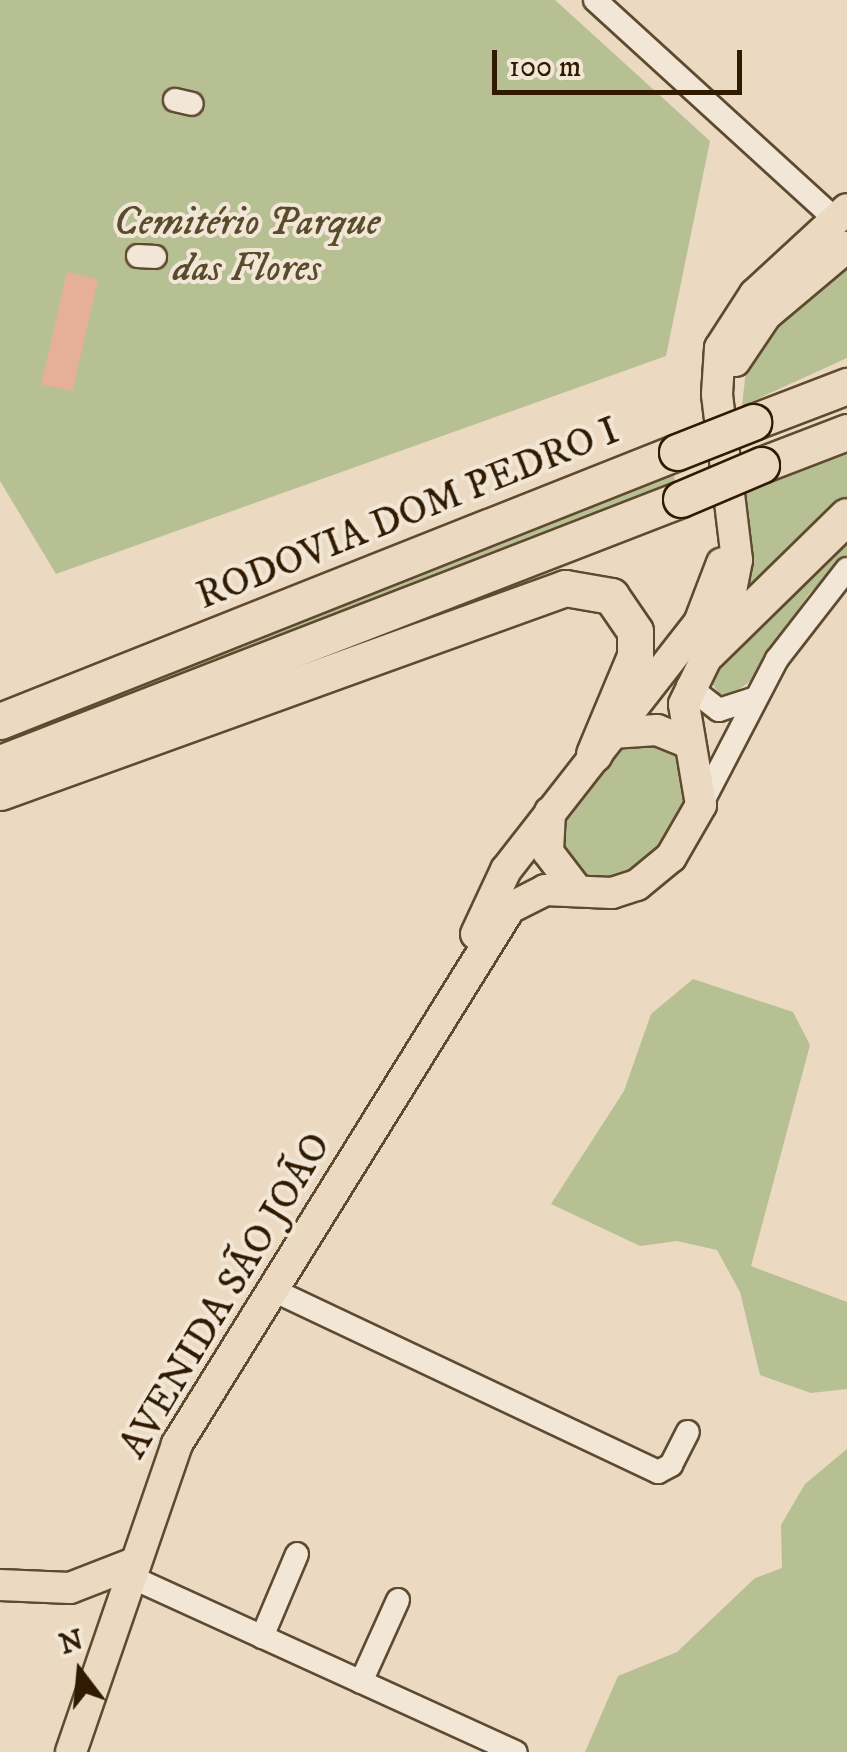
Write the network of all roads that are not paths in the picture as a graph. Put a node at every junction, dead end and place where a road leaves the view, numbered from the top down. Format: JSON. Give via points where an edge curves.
{"nodes":[{"id":1,"x":594,"y":0,"type":"edge"},
{"id":2,"x":843,"y":225,"type":"edge"},
{"id":3,"x":843,"y":387,"type":"edge"},
{"id":4,"x":847,"y":432,"type":"edge"},
{"id":5,"x":745,"y":462,"type":"junction"},
{"id":6,"x":734,"y":501,"type":"junction"},
{"id":7,"x":847,"y":516,"type":"edge"},
{"id":8,"x":847,"y":569,"type":"edge"},
{"id":9,"x":708,"y":652,"type":"junction"},
{"id":10,"x":688,"y":686,"type":"junction"},
{"id":11,"x":756,"y":698,"type":"junction"},
{"id":12,"x":0,"y":721,"type":"edge"},
{"id":13,"x":687,"y":742,"type":"junction"},
{"id":14,"x":603,"y":744,"type":"junction"},
{"id":15,"x":0,"y":763,"type":"edge"},
{"id":16,"x":0,"y":792,"type":"edge"},
{"id":17,"x":701,"y":806,"type":"junction"},
{"id":18,"x":550,"y":810,"type":"junction"},
{"id":19,"x":577,"y":890,"type":"junction"},
{"id":20,"x":445,"y":1009,"type":"junction"},
{"id":21,"x":274,"y":1290,"type":"junction"},
{"id":22,"x":688,"y":1432,"type":"dead end"},
{"id":23,"x":297,"y":1554,"type":"dead end"},
{"id":24,"x":132,"y":1569,"type":"junction"},
{"id":25,"x":0,"y":1586,"type":"edge"},
{"id":26,"x":70,"y":1588,"type":"junction"},
{"id":27,"x":398,"y":1600,"type":"dead end"},
{"id":28,"x":262,"y":1636,"type":"junction"},
{"id":29,"x":106,"y":1645,"type":"junction"},
{"id":30,"x":361,"y":1682,"type":"junction"},
{"id":31,"x":71,"y":1752,"type":"edge"},
{"id":32,"x":516,"y":1752,"type":"edge"}],
"edges":[{"from":1,"to":2,"type":"street"},
{"from":2,"to":5,"type":"main road","via":[[742,343],[730,378]]},
{"from":3,"to":12,"type":"highway","name":"RODOVIA DOM PEDRO I","bridge":true},
{"from":4,"to":5,"type":"highway","name":"RODOVIA DOM PEDRO I"},
{"from":5,"to":6,"type":"main road"},
{"from":5,"to":15,"type":"highway","name":"RODOVIA DOM PEDRO I","bridge":true,"via":[[681,498]]},
{"from":6,"to":9,"type":"main road","via":[[734,590]]},
{"from":6,"to":14,"type":"main road","via":[[700,622]]},
{"from":7,"to":9,"type":"highway"},
{"from":8,"to":11,"type":"street","via":[[807,613]]},
{"from":9,"to":10,"type":"main road"},
{"from":10,"to":11,"type":"street","via":[[718,710]]},
{"from":10,"to":13,"type":"main road"},
{"from":11,"to":17,"type":"street"},
{"from":13,"to":14,"type":"main road","via":[[658,730]]},
{"from":13,"to":17,"type":"main road"},
{"from":14,"to":16,"type":"highway","via":[[635,656],[634,632],[610,596],[565,588]]},
{"from":14,"to":18,"type":"main road"},
{"from":17,"to":19,"type":"main road","via":[[650,877],[612,893]]},
{"from":18,"to":19,"type":"main road","via":[[548,852]]},
{"from":18,"to":20,"type":"main road","via":[[493,894]]},
{"from":19,"to":20,"type":"main road","via":[[519,900]]},
{"from":20,"to":21,"type":"main road","name":"AVENIDA SÃO JOÃO"},
{"from":21,"to":22,"type":"street","via":[[658,1472],[671,1465]]},
{"from":21,"to":24,"type":"main road","name":"AVENIDA SÃO JOÃO","via":[[176,1444]]},
{"from":23,"to":28,"type":"street"},
{"from":24,"to":26,"type":"main road"},
{"from":24,"to":28,"type":"street"},
{"from":24,"to":29,"type":"main road","name":"AVENIDA SÃO JOÃO"},
{"from":25,"to":26,"type":"main road"},
{"from":26,"to":29,"type":"main road","via":[[92,1608]]},
{"from":27,"to":30,"type":"street"},
{"from":28,"to":30,"type":"street"},
{"from":29,"to":31,"type":"main road","name":"AVENIDA SÃO JOÃO"},
{"from":30,"to":32,"type":"street"}]}
